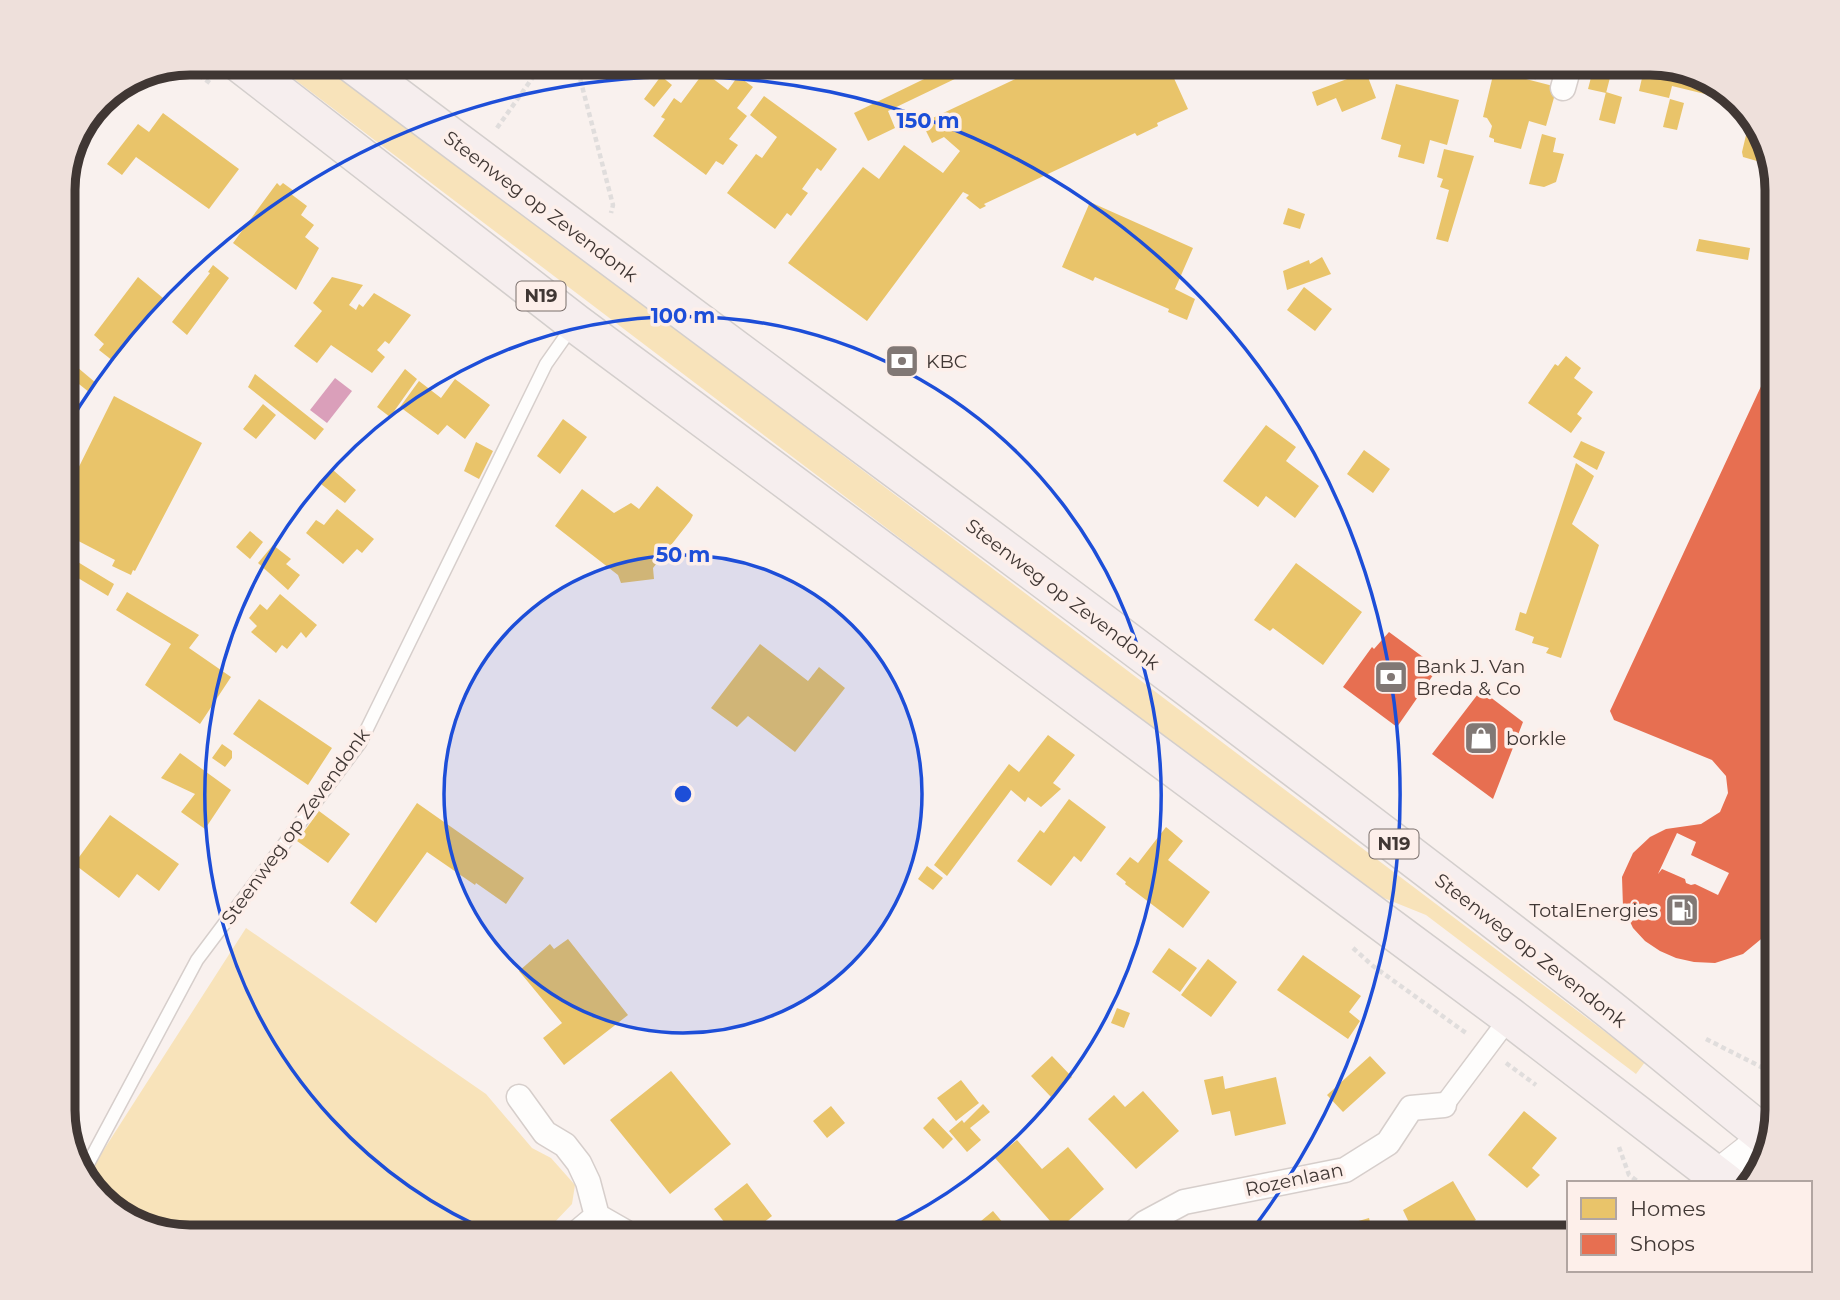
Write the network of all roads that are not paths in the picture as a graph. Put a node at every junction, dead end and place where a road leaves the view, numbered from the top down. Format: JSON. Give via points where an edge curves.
{"nodes":[{"id":1,"x":255,"y":75,"type":"edge"},
{"id":2,"x":368,"y":75,"type":"edge"},
{"id":3,"x":575,"y":323,"type":"junction"},
{"id":4,"x":1510,"y":1017,"type":"junction"},
{"id":5,"x":519,"y":1097,"type":"dead end"},
{"id":6,"x":1444,"y":1105,"type":"joint"},
{"id":7,"x":1762,"y":1133,"type":"edge"},
{"id":8,"x":1760,"y":1143,"type":"edge"},
{"id":9,"x":89,"y":1163,"type":"edge"},
{"id":10,"x":1716,"y":1180,"type":"edge"},
{"id":11,"x":597,"y":1216,"type":"junction"},
{"id":12,"x":586,"y":1225,"type":"edge"},
{"id":13,"x":613,"y":1225,"type":"edge"},
{"id":14,"x":1143,"y":1225,"type":"edge"}],
"edges":[{"from":1,"to":3,"type":"main road","number":"N19"},
{"from":2,"to":7,"type":"main road","name":"Steenweg op Zevendonk","number":"N19","via":[[1383,836],[1584,989]]},
{"from":3,"to":4,"type":"main road","number":"N19"},
{"from":3,"to":9,"type":"lane","name":"Steenweg op Zevendonk","via":[[546,364],[360,743],[197,960]]},
{"from":4,"to":6,"type":"street"},
{"from":4,"to":10,"type":"main road","number":"N19"},
{"from":5,"to":11,"type":"street","via":[[545,1133],[565,1144],[579,1163]]},
{"from":6,"to":14,"type":"street","name":"Rozenlaan","via":[[1411,1108],[1388,1143],[1346,1170],[1184,1202]]},
{"from":8,"to":10,"type":"street"},
{"from":11,"to":12,"type":"street"},
{"from":11,"to":13,"type":"street"}]}
